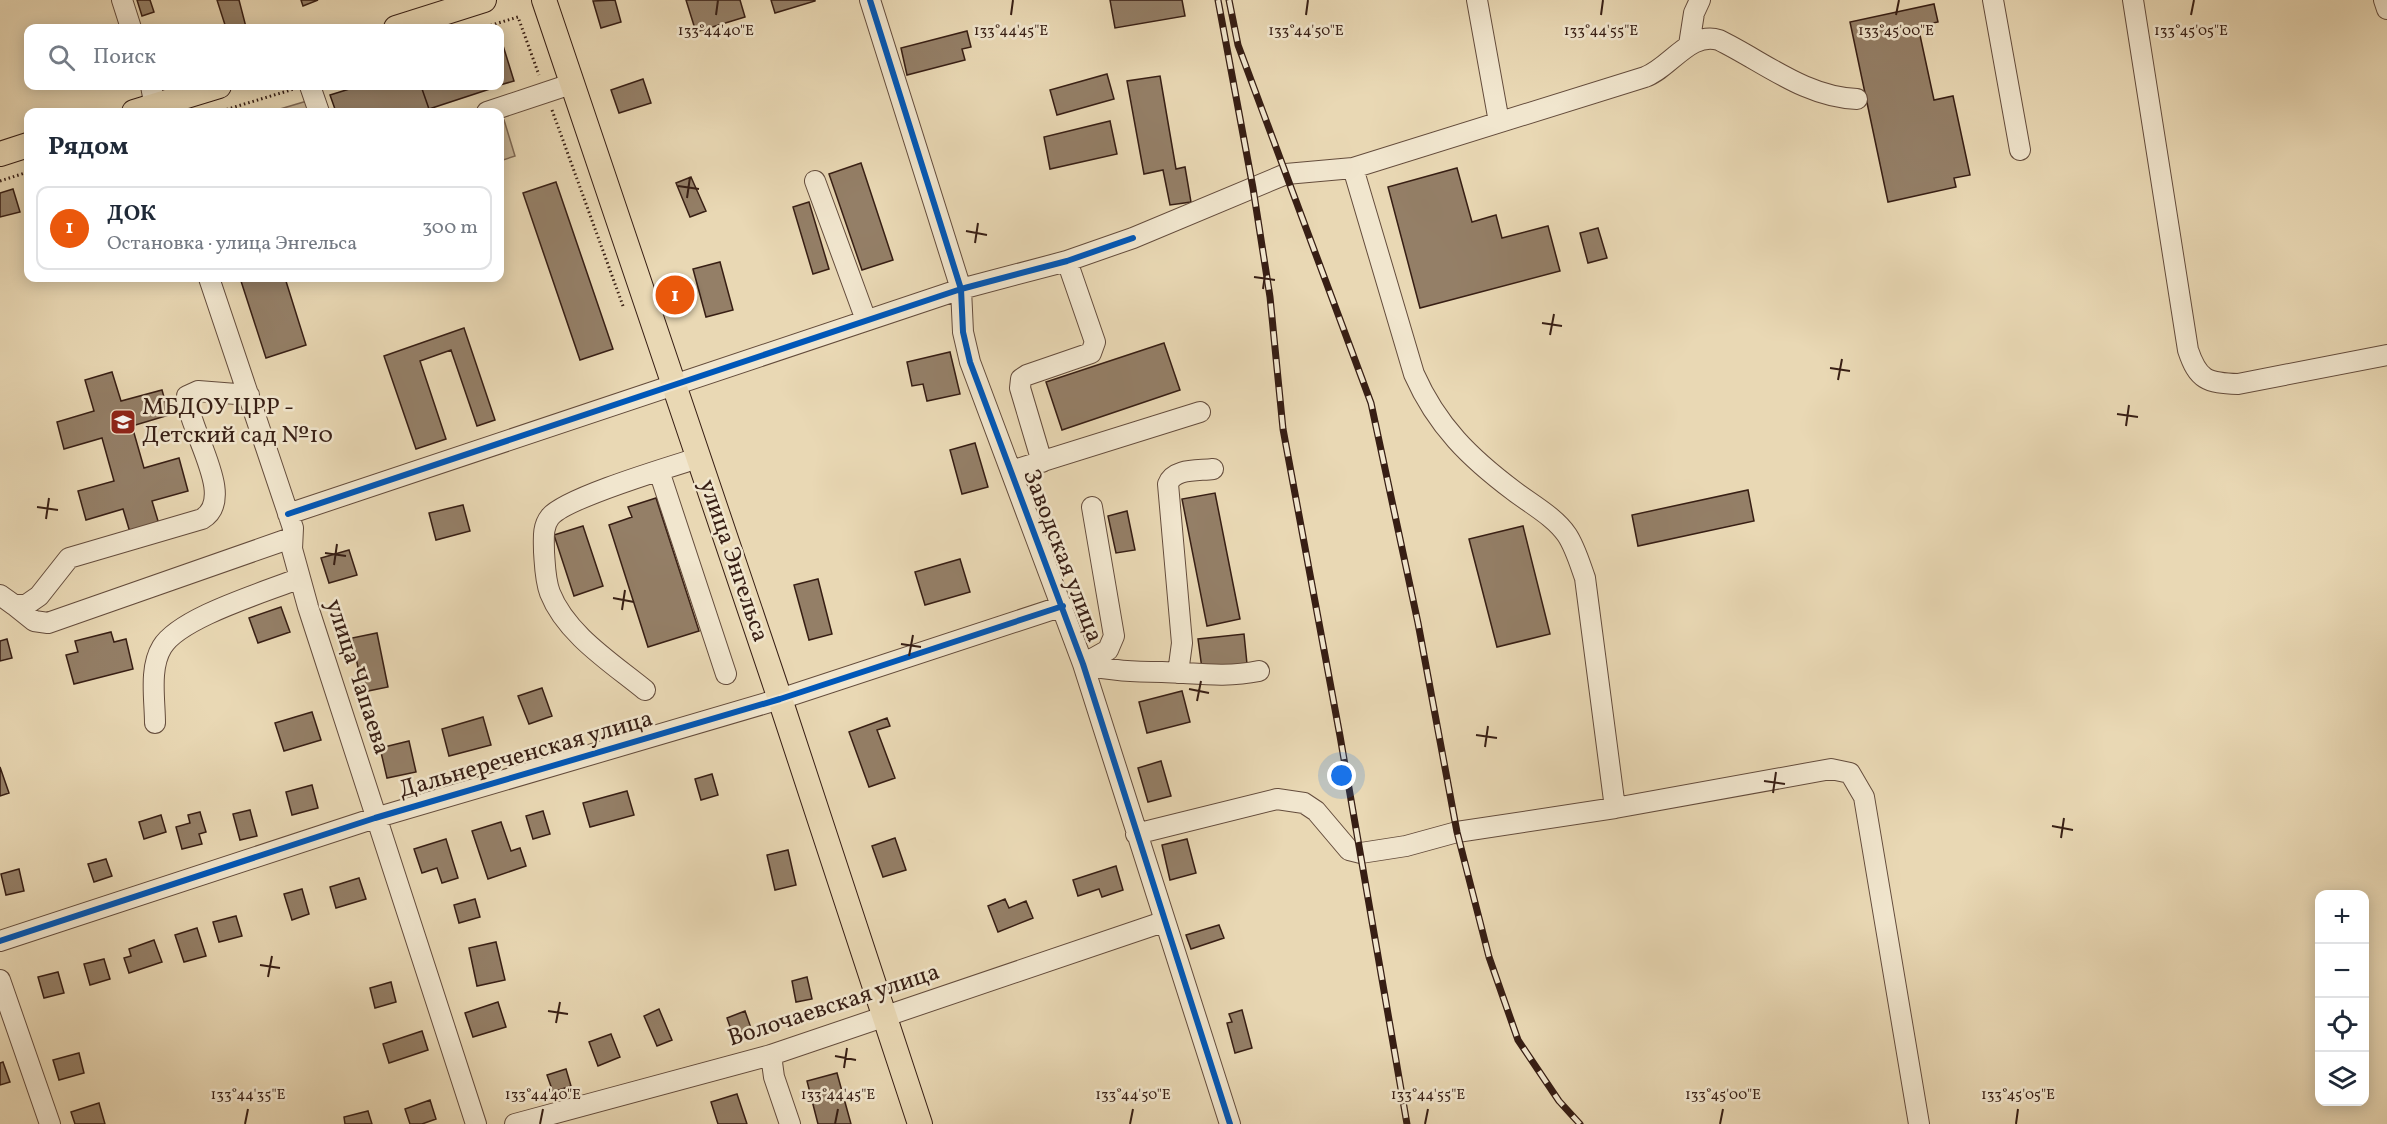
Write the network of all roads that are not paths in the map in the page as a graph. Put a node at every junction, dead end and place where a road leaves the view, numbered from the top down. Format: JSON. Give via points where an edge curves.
{"nodes":[{"id":1,"x":122,"y":0,"type":"edge"},
{"id":2,"x":484,"y":0,"type":"edge"},
{"id":3,"x":544,"y":0,"type":"edge"},
{"id":4,"x":870,"y":0,"type":"edge"},
{"id":5,"x":1477,"y":0,"type":"edge"},
{"id":6,"x":1700,"y":0,"type":"edge"},
{"id":7,"x":1993,"y":0,"type":"edge"},
{"id":8,"x":2133,"y":0,"type":"edge"},
{"id":9,"x":2384,"y":0,"type":"edge"},
{"id":10,"x":2387,"y":9,"type":"edge"},
{"id":11,"x":130,"y":24,"type":"edge"},
{"id":12,"x":409,"y":24,"type":"edge"},
{"id":13,"x":1689,"y":45,"type":"junction"},
{"id":14,"x":571,"y":84,"type":"junction"},
{"id":15,"x":203,"y":90,"type":"edge"},
{"id":16,"x":305,"y":90,"type":"edge"},
{"id":17,"x":1857,"y":99,"type":"dead end"},
{"id":18,"x":149,"y":104,"type":"edge"},
{"id":19,"x":316,"y":108,"type":"edge"},
{"id":20,"x":499,"y":108,"type":"edge"},
{"id":21,"x":1499,"y":122,"type":"junction"},
{"id":22,"x":24,"y":146,"type":"edge"},
{"id":23,"x":2020,"y":150,"type":"dead end"},
{"id":24,"x":0,"y":153,"type":"edge"},
{"id":25,"x":1353,"y":168,"type":"junction"},
{"id":26,"x":815,"y":181,"type":"dead end"},
{"id":27,"x":1067,"y":261,"type":"junction"},
{"id":28,"x":210,"y":282,"type":"edge"},
{"id":29,"x":961,"y":289,"type":"junction"},
{"id":30,"x":866,"y":320,"type":"junction"},
{"id":31,"x":2387,"y":355,"type":"edge"},
{"id":32,"x":674,"y":383,"type":"junction"},
{"id":33,"x":249,"y":395,"type":"junction"},
{"id":34,"x":1200,"y":412,"type":"dead end"},
{"id":35,"x":698,"y":458,"type":"junction"},
{"id":36,"x":1042,"y":462,"type":"junction"},
{"id":37,"x":1213,"y":469,"type":"dead end"},
{"id":38,"x":659,"y":471,"type":"junction"},
{"id":39,"x":1011,"y":471,"type":"junction"},
{"id":40,"x":1092,"y":507,"type":"dead end"},
{"id":41,"x":288,"y":514,"type":"junction"},
{"id":42,"x":291,"y":538,"type":"junction"},
{"id":43,"x":300,"y":578,"type":"junction"},
{"id":44,"x":4,"y":598,"type":"edge"},
{"id":45,"x":1063,"y":606,"type":"junction"},
{"id":46,"x":1083,"y":664,"type":"junction"},
{"id":47,"x":1259,"y":671,"type":"dead end"},
{"id":48,"x":726,"y":674,"type":"dead end"},
{"id":49,"x":1178,"y":674,"type":"junction"},
{"id":50,"x":645,"y":690,"type":"dead end"},
{"id":51,"x":780,"y":699,"type":"junction"},
{"id":52,"x":155,"y":723,"type":"dead end"},
{"id":53,"x":1615,"y":808,"type":"junction"},
{"id":54,"x":375,"y":818,"type":"junction"},
{"id":55,"x":1136,"y":834,"type":"junction"},
{"id":56,"x":1163,"y":922,"type":"junction"},
{"id":57,"x":0,"y":941,"type":"edge"},
{"id":58,"x":0,"y":980,"type":"edge"},
{"id":59,"x":884,"y":1017,"type":"junction"},
{"id":60,"x":771,"y":1055,"type":"junction"},
{"id":61,"x":50,"y":1124,"type":"edge"},
{"id":62,"x":476,"y":1124,"type":"edge"},
{"id":63,"x":515,"y":1124,"type":"edge"},
{"id":64,"x":790,"y":1124,"type":"edge"},
{"id":65,"x":920,"y":1124,"type":"edge"},
{"id":66,"x":1230,"y":1124,"type":"edge"},
{"id":67,"x":1919,"y":1124,"type":"edge"}],
"edges":[{"from":1,"to":11,"type":"street"},
{"from":2,"to":12,"type":"main road"},
{"from":3,"to":14,"type":"main road","name":"улица Энгельса"},
{"from":4,"to":29,"type":"street","name":"Заводская улица"},
{"from":5,"to":21,"type":"street"},
{"from":6,"to":13,"type":"street"},
{"from":7,"to":23,"type":"street"},
{"from":8,"to":31,"type":"street","via":[[2188,350],[2195,372],[2214,384],[2238,384]]},
{"from":9,"to":10,"type":"street"},
{"from":13,"to":17,"type":"street","via":[[1711,37],[1811,90]]},
{"from":13,"to":21,"type":"street","via":[[1657,73]]},
{"from":14,"to":20,"type":"street"},
{"from":14,"to":32,"type":"main road","name":"улица Энгельса"},
{"from":15,"to":18,"type":"main road"},
{"from":16,"to":19,"type":"street"},
{"from":21,"to":25,"type":"street"},
{"from":22,"to":24,"type":"main road"},
{"from":25,"to":27,"type":"street","via":[[1286,174]]},
{"from":25,"to":53,"type":"street","via":[[1414,374],[1428,405],[1468,452],[1567,535],[1576,555],[1585,578]]},
{"from":26,"to":30,"type":"street"},
{"from":27,"to":29,"type":"street"},
{"from":27,"to":36,"type":"street","via":[[1095,349],[1021,380]]},
{"from":28,"to":33,"type":"street","name":"улица Чапаева"},
{"from":29,"to":30,"type":"street"},
{"from":29,"to":39,"type":"street","name":"Заводская улица","via":[[966,349]]},
{"from":30,"to":32,"type":"street"},
{"from":32,"to":35,"type":"main road","name":"улица Энгельса"},
{"from":32,"to":41,"type":"street"},
{"from":33,"to":41,"type":"street","name":"улица Чапаева"},
{"from":33,"to":44,"type":"street","via":[[198,391],[187,396],[217,497],[210,514],[69,558],[33,602]]},
{"from":34,"to":36,"type":"street"},
{"from":35,"to":38,"type":"street"},
{"from":35,"to":51,"type":"main road","name":"улица Энгельса"},
{"from":36,"to":39,"type":"street"},
{"from":37,"to":49,"type":"street","via":[[1177,474],[1168,484],[1182,643]]},
{"from":38,"to":48,"type":"street"},
{"from":38,"to":50,"type":"street","via":[[559,509],[544,527],[546,574],[549,592],[557,606],[588,643]]},
{"from":39,"to":45,"type":"street","name":"Заводская улица"},
{"from":40,"to":46,"type":"street","via":[[1114,636],[1108,650]]},
{"from":41,"to":42,"type":"street","name":"улица Чапаева","via":[[293,528]]},
{"from":42,"to":43,"type":"street","name":"улица Чапаева"},
{"from":42,"to":44,"type":"street","via":[[48,623],[34,621]]},
{"from":43,"to":52,"type":"street","via":[[194,620],[175,633],[162,646],[156,664]]},
{"from":43,"to":54,"type":"street","name":"улица Чапаева"},
{"from":45,"to":46,"type":"street","name":"Заводская улица"},
{"from":45,"to":51,"type":"street","name":"Дальнереченская улица"},
{"from":46,"to":49,"type":"street","via":[[1133,673]]},
{"from":46,"to":55,"type":"street","name":"Заводская улица"},
{"from":47,"to":49,"type":"street","via":[[1235,676]]},
{"from":51,"to":54,"type":"street","name":"Дальнереченская улица"},
{"from":51,"to":59,"type":"main road","name":"улица Энгельса"},
{"from":53,"to":55,"type":"street","via":[[1457,832],[1361,853],[1348,850],[1316,811],[1289,799]]},
{"from":53,"to":67,"type":"street","via":[[1831,769],[1850,773],[1864,797]]},
{"from":54,"to":57,"type":"street","name":"Дальнереченская улица"},
{"from":54,"to":62,"type":"street","name":"улица Чапаева"},
{"from":55,"to":56,"type":"street","name":"Заводская улица"},
{"from":56,"to":59,"type":"street","name":"Волочаевская улица"},
{"from":56,"to":66,"type":"street","name":"Заводская улица"},
{"from":58,"to":61,"type":"street"},
{"from":59,"to":60,"type":"street","name":"Волочаевская улица"},
{"from":59,"to":65,"type":"main road","name":"улица Энгельса"},
{"from":60,"to":63,"type":"street","name":"Волочаевская улица"},
{"from":60,"to":64,"type":"street"}]}
